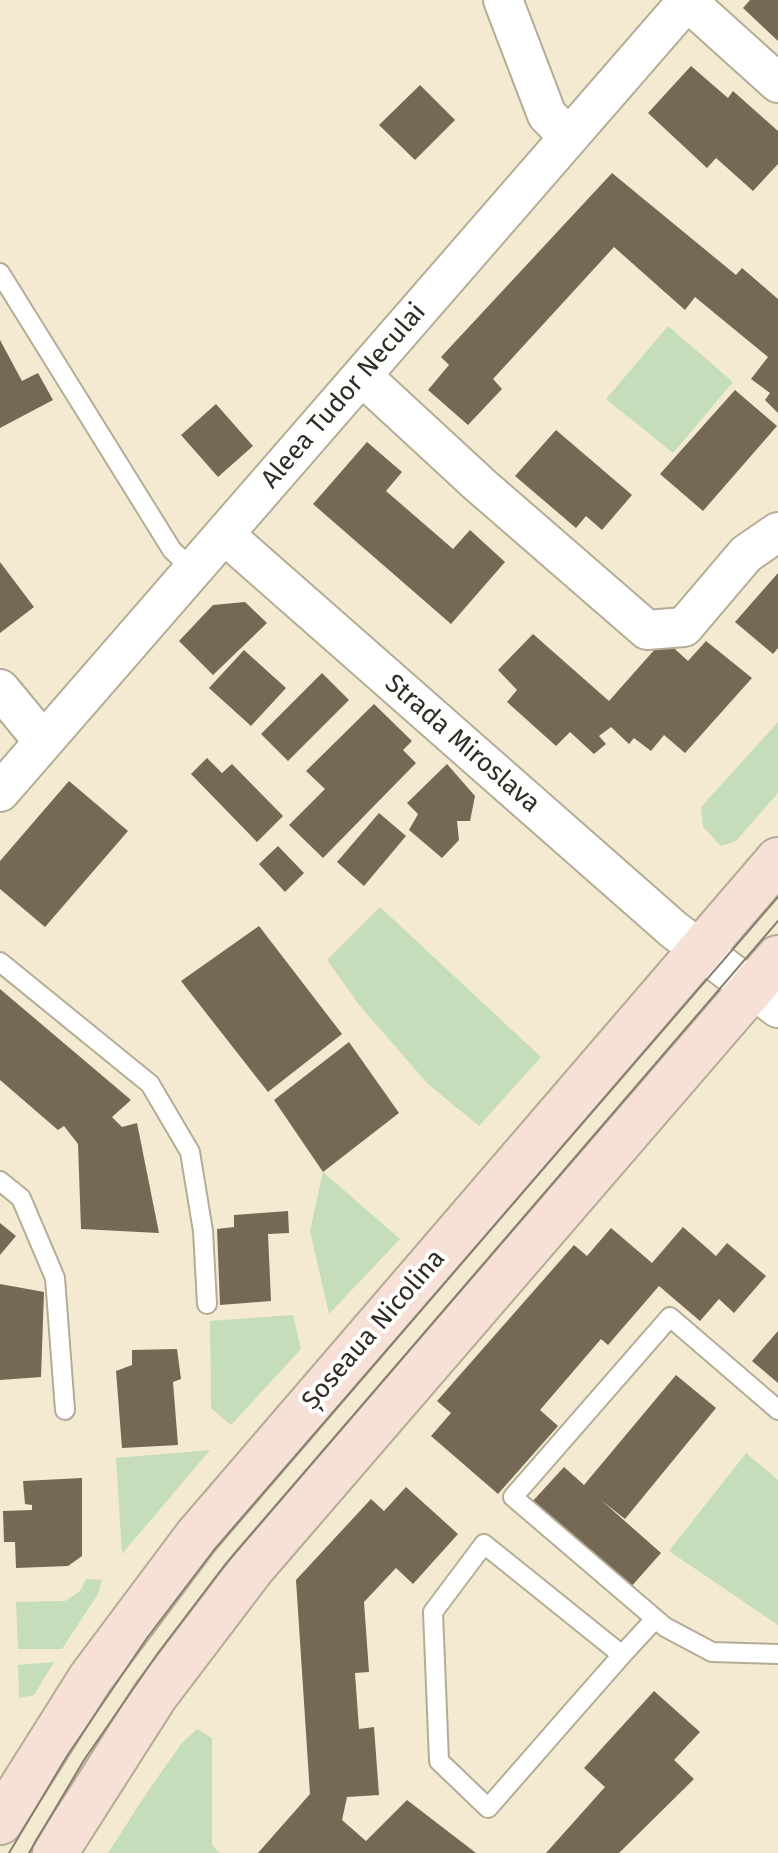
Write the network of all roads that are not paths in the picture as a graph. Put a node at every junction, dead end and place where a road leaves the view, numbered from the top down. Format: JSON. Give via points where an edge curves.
{"nodes":[{"id":1,"x":503,"y":0,"type":"edge"},
{"id":2,"x":688,"y":1,"type":"edge"},
{"id":3,"x":778,"y":83,"type":"edge"},
{"id":4,"x":568,"y":136,"type":"junction"},
{"id":5,"x":0,"y":273,"type":"edge"},
{"id":6,"x":362,"y":376,"type":"junction"},
{"id":7,"x":778,"y":532,"type":"edge"},
{"id":8,"x":225,"y":535,"type":"junction"},
{"id":9,"x":193,"y":570,"type":"junction"},
{"id":10,"x":0,"y":689,"type":"edge"},
{"id":11,"x":43,"y":741,"type":"junction"},
{"id":12,"x":0,"y":792,"type":"edge"},
{"id":13,"x":778,"y":860,"type":"edge"},
{"id":14,"x":701,"y":951,"type":"junction"},
{"id":15,"x":0,"y":962,"type":"edge"},
{"id":16,"x":769,"y":984,"type":"edge"},
{"id":17,"x":0,"y":1181,"type":"edge"},
{"id":18,"x":207,"y":1304,"type":"dead end"},
{"id":19,"x":65,"y":1410,"type":"dead end"},
{"id":20,"x":778,"y":1410,"type":"edge"},
{"id":21,"x":655,"y":1619,"type":"junction"},
{"id":22,"x":778,"y":1654,"type":"edge"},
{"id":23,"x":622,"y":1655,"type":"junction"},
{"id":24,"x":0,"y":1822,"type":"edge"},
{"id":25,"x":55,"y":1853,"type":"edge"}],
"edges":[{"from":1,"to":4,"type":"street","via":[[547,115]]},
{"from":2,"to":3,"type":"street"},
{"from":2,"to":4,"type":"street","name":"Aleea Tudor Neculai"},
{"from":4,"to":6,"type":"street","name":"Aleea Tudor Neculai"},
{"from":5,"to":9,"type":"lane","via":[[172,550]]},
{"from":6,"to":7,"type":"street","via":[[647,630],[684,627],[746,554]]},
{"from":6,"to":8,"type":"street","name":"Aleea Tudor Neculai"},
{"from":8,"to":9,"type":"street","name":"Aleea Tudor Neculai"},
{"from":8,"to":14,"type":"street","name":"Strada Miroslava"},
{"from":9,"to":11,"type":"street","name":"Aleea Tudor Neculai"},
{"from":10,"to":11,"type":"street"},
{"from":11,"to":12,"type":"street","name":"Aleea Tudor Neculai"},
{"from":13,"to":14,"type":"main road","name":"Șoseaua Nicolina"},
{"from":14,"to":16,"type":"street","name":"Strada Miroslava"},
{"from":14,"to":24,"type":"main road","name":"Șoseaua Nicolina","via":[[197,1536],[90,1679]]},
{"from":15,"to":18,"type":"lane","via":[[150,1084],[190,1152],[203,1231]]},
{"from":16,"to":25,"type":"main road","via":[[253,1567],[155,1696]]},
{"from":17,"to":19,"type":"lane","via":[[21,1198],[55,1278]]},
{"from":20,"to":21,"type":"lane","via":[[670,1317],[513,1497]]},
{"from":21,"to":22,"type":"lane","via":[[712,1652]]},
{"from":21,"to":23,"type":"lane"},
{"from":23,"to":23,"type":"lane","via":[[484,1544],[433,1612],[439,1761],[488,1808]]}]}
